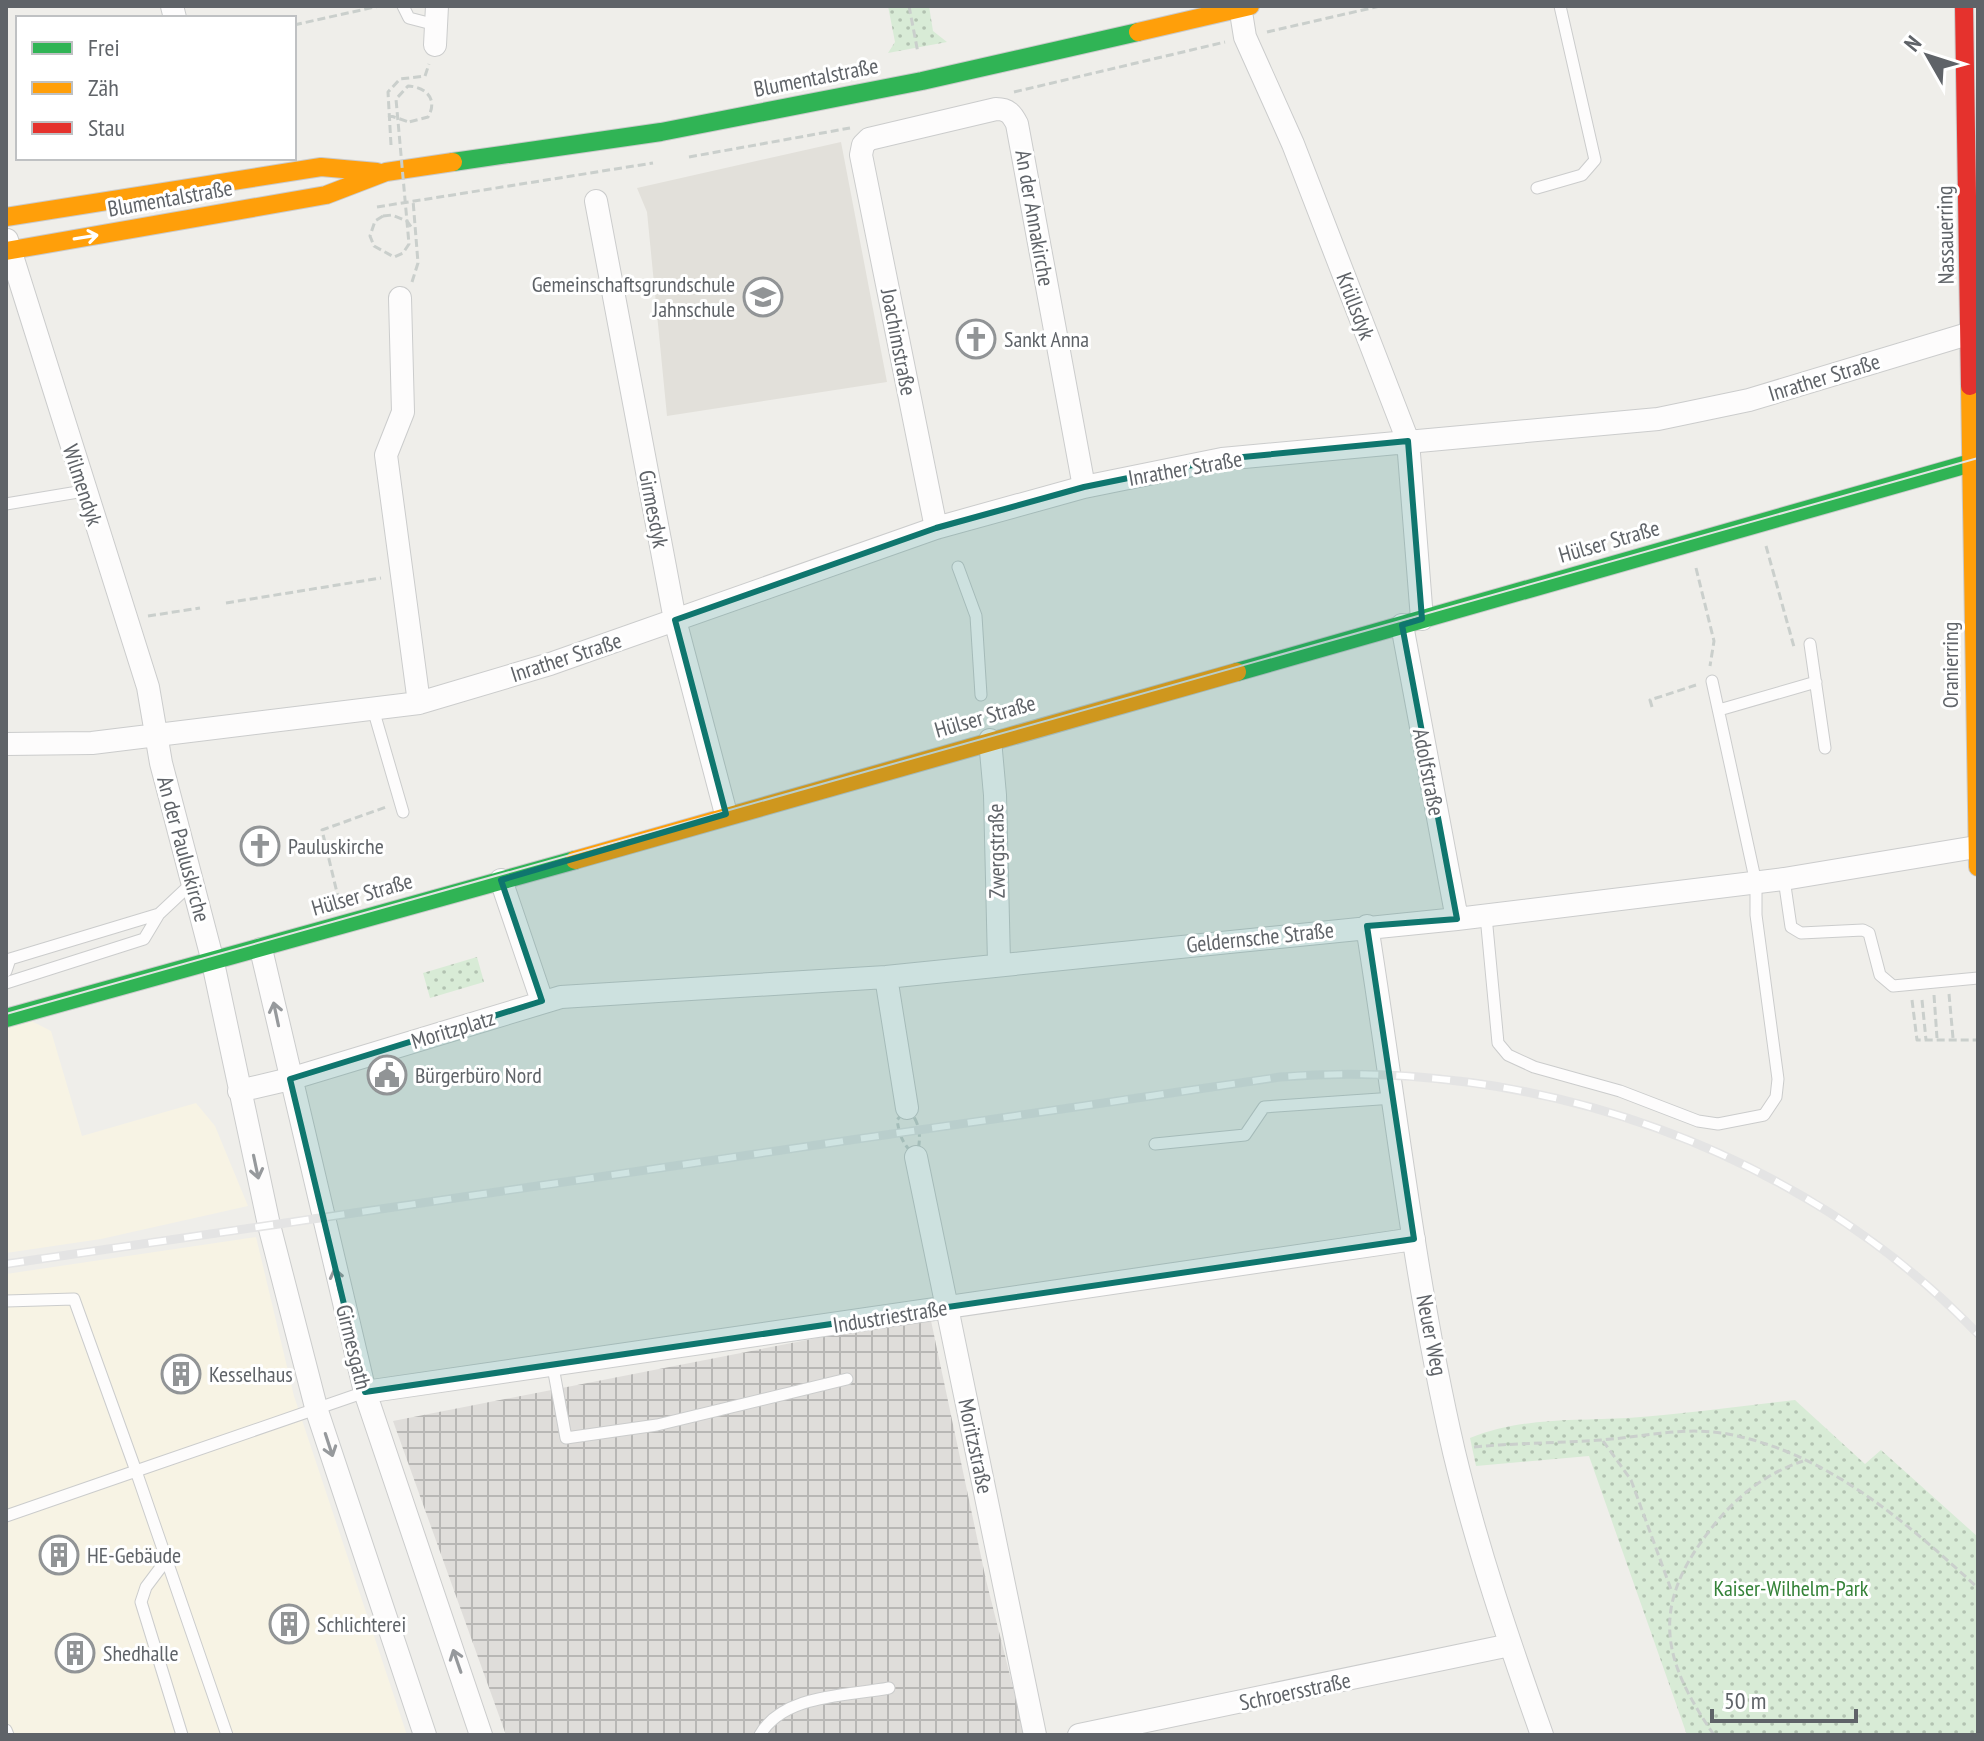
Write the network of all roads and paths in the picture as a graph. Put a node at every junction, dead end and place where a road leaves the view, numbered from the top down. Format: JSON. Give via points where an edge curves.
{"nodes":[{"id":1,"x":379,"y":6,"type":"edge"},
{"id":2,"x":403,"y":6,"type":"edge"},
{"id":3,"x":909,"y":6,"type":"edge"},
{"id":4,"x":1560,"y":6,"type":"edge"},
{"id":5,"x":1964,"y":6,"type":"edge"},
{"id":6,"x":1244,"y":7,"type":"edge"},
{"id":7,"x":296,"y":25,"type":"edge"},
{"id":8,"x":436,"y":26,"type":"edge"},
{"id":9,"x":928,"y":54,"type":"dead end"},
{"id":10,"x":388,"y":115,"type":"junction"},
{"id":11,"x":405,"y":146,"type":"dead end"},
{"id":12,"x":392,"y":148,"type":"junction"},
{"id":13,"x":378,"y":149,"type":"dead end"},
{"id":14,"x":861,"y":155,"type":"joint"},
{"id":15,"x":386,"y":172,"type":"junction"},
{"id":16,"x":1537,"y":188,"type":"dead end"},
{"id":17,"x":596,"y":201,"type":"dead end"},
{"id":18,"x":389,"y":204,"type":"dead end"},
{"id":19,"x":6,"y":217,"type":"edge"},
{"id":20,"x":413,"y":232,"type":"junction"},
{"id":21,"x":7,"y":245,"type":"edge"},
{"id":22,"x":400,"y":298,"type":"joint"},
{"id":23,"x":1971,"y":333,"type":"junction"},
{"id":24,"x":1408,"y":441,"type":"junction"},
{"id":25,"x":1975,"y":462,"type":"edge"},
{"id":26,"x":1084,"y":487,"type":"junction"},
{"id":27,"x":84,"y":491,"type":"junction"},
{"id":28,"x":6,"y":504,"type":"edge"},
{"id":29,"x":1760,"y":523,"type":"junction"},
{"id":30,"x":943,"y":535,"type":"junction"},
{"id":31,"x":1690,"y":543,"type":"junction"},
{"id":32,"x":958,"y":567,"type":"dead end"},
{"id":33,"x":404,"y":575,"type":"junction"},
{"id":34,"x":226,"y":603,"type":"dead end"},
{"id":35,"x":200,"y":608,"type":"dead end"},
{"id":36,"x":127,"y":620,"type":"junction"},
{"id":37,"x":675,"y":620,"type":"junction"},
{"id":38,"x":1412,"y":622,"type":"junction"},
{"id":39,"x":1810,"y":644,"type":"dead end"},
{"id":40,"x":1712,"y":681,"type":"junction"},
{"id":41,"x":1810,"y":683,"type":"junction"},
{"id":42,"x":981,"y":695,"type":"dead end"},
{"id":43,"x":419,"y":703,"type":"junction"},
{"id":44,"x":1652,"y":707,"type":"dead end"},
{"id":45,"x":373,"y":709,"type":"junction"},
{"id":46,"x":1719,"y":710,"type":"junction"},
{"id":47,"x":989,"y":734,"type":"junction"},
{"id":48,"x":157,"y":736,"type":"junction"},
{"id":49,"x":6,"y":744,"type":"edge"},
{"id":50,"x":1825,"y":748,"type":"dead end"},
{"id":51,"x":402,"y":807,"type":"joint"},
{"id":52,"x":726,"y":814,"type":"junction"},
{"id":53,"x":1977,"y":857,"type":"edge"},
{"id":54,"x":1784,"y":879,"type":"junction"},
{"id":55,"x":501,"y":880,"type":"junction"},
{"id":56,"x":193,"y":883,"type":"junction"},
{"id":57,"x":1756,"y":883,"type":"junction"},
{"id":58,"x":159,"y":914,"type":"junction"},
{"id":59,"x":1486,"y":916,"type":"junction"},
{"id":60,"x":1457,"y":919,"type":"junction"},
{"id":61,"x":346,"y":924,"type":"junction"},
{"id":62,"x":1367,"y":926,"type":"junction"},
{"id":63,"x":261,"y":949,"type":"junction"},
{"id":64,"x":213,"y":962,"type":"junction"},
{"id":65,"x":999,"y":963,"type":"junction"},
{"id":66,"x":6,"y":971,"type":"edge"},
{"id":67,"x":886,"y":977,"type":"junction"},
{"id":68,"x":1978,"y":978,"type":"edge"},
{"id":69,"x":1948,"y":982,"type":"junction"},
{"id":70,"x":6,"y":983,"type":"edge"},
{"id":71,"x":1921,"y":984,"type":"junction"},
{"id":72,"x":542,"y":1001,"type":"junction"},
{"id":73,"x":6,"y":1018,"type":"edge"},
{"id":74,"x":1937,"y":1038,"type":"junction"},
{"id":75,"x":1953,"y":1039,"type":"junction"},
{"id":76,"x":1926,"y":1040,"type":"junction"},
{"id":77,"x":1978,"y":1040,"type":"edge"},
{"id":78,"x":290,"y":1079,"type":"junction"},
{"id":79,"x":239,"y":1091,"type":"junction"},
{"id":80,"x":1394,"y":1098,"type":"junction"},
{"id":81,"x":907,"y":1108,"type":"junction"},
{"id":82,"x":1155,"y":1144,"type":"dead end"},
{"id":83,"x":916,"y":1157,"type":"junction"},
{"id":84,"x":1414,"y":1239,"type":"junction"},
{"id":85,"x":6,"y":1301,"type":"edge"},
{"id":86,"x":947,"y":1307,"type":"junction"},
{"id":87,"x":553,"y":1367,"type":"junction"},
{"id":88,"x":847,"y":1379,"type":"dead end"},
{"id":89,"x":365,"y":1392,"type":"junction"},
{"id":90,"x":317,"y":1411,"type":"junction"},
{"id":91,"x":1602,"y":1440,"type":"junction"},
{"id":92,"x":1454,"y":1449,"type":"junction"},
{"id":93,"x":1803,"y":1461,"type":"junction"},
{"id":94,"x":136,"y":1471,"type":"junction"},
{"id":95,"x":6,"y":1516,"type":"edge"},
{"id":96,"x":167,"y":1559,"type":"junction"},
{"id":97,"x":1978,"y":1588,"type":"edge"},
{"id":98,"x":1672,"y":1592,"type":"junction"},
{"id":99,"x":1510,"y":1645,"type":"junction"},
{"id":100,"x":889,"y":1688,"type":"dead end"},
{"id":101,"x":182,"y":1735,"type":"edge"},
{"id":102,"x":227,"y":1735,"type":"edge"},
{"id":103,"x":425,"y":1735,"type":"edge"},
{"id":104,"x":481,"y":1735,"type":"edge"},
{"id":105,"x":760,"y":1735,"type":"edge"},
{"id":106,"x":1035,"y":1735,"type":"edge"},
{"id":107,"x":1079,"y":1735,"type":"edge"},
{"id":108,"x":1542,"y":1735,"type":"edge"},
{"id":109,"x":1714,"y":1735,"type":"edge"}],
"edges":[{"from":1,"to":7,"type":"path"},
{"from":2,"to":8,"type":"lane","via":[[409,18]]},
{"from":3,"to":9,"type":"path","via":[[918,56]]},
{"from":4,"to":16,"type":"lane","via":[[1595,160],[1582,175]]},
{"from":5,"to":23,"type":"main road","name":"Nassauerring"},
{"from":6,"to":15,"type":"main road","name":"Blumentalstraße","via":[[922,81],[661,132]]},
{"from":6,"to":24,"type":"street","name":"Krüllsdyk","via":[[1245,37],[1293,144]]},
{"from":8,"to":10,"type":"path","via":[[425,76],[400,79],[388,92]]},
{"from":10,"to":12,"type":"path"},
{"from":10,"to":20,"type":"path","bridge":true,"via":[[409,122],[428,117],[433,101],[417,86],[408,86],[396,99],[409,244],[394,257],[374,246],[370,236],[375,221],[392,215],[407,221]]},
{"from":11,"to":12,"type":"path"},
{"from":12,"to":13,"type":"path"},
{"from":14,"to":26,"type":"street","name":"An der Annakirche","via":[[869,139],[996,109],[1013,115]]},
{"from":14,"to":30,"type":"street","name":"Joachimstraße"},
{"from":15,"to":19,"type":"main road","name":"Blumentalstraße","via":[[321,167]]},
{"from":21,"to":15,"type":"main road","name":"Blumentalstraße","one_way":true,"via":[[326,195]]},
{"from":17,"to":37,"type":"street","name":"Girmesdyk"},
{"from":18,"to":20,"type":"path","via":[[413,200]]},
{"from":20,"to":22,"type":"path","via":[[418,263],[412,285]]},
{"from":21,"to":27,"type":"street","name":"Wilmendyk"},
{"from":22,"to":33,"type":"street","via":[[403,412],[386,455]]},
{"from":23,"to":24,"type":"street","name":"Inrather Straße","via":[[1749,400],[1658,419]]},
{"from":23,"to":25,"type":"main road","name":"Nassauerring"},
{"from":24,"to":26,"type":"street","name":"Inrather Straße","via":[[1222,459]]},
{"from":24,"to":38,"type":"street","name":"Krüllsdyk"},
{"from":25,"to":29,"type":"main road","name":"Hülser Straße"},
{"from":25,"to":53,"type":"main road","name":"Oranierring"},
{"from":26,"to":30,"type":"street","name":"Inrather Straße"},
{"from":27,"to":28,"type":"lane"},
{"from":27,"to":36,"type":"street","name":"Wilmendyk"},
{"from":29,"to":31,"type":"main road","name":"Hülser Straße"},
{"from":29,"to":41,"type":"path"},
{"from":30,"to":37,"type":"street","name":"Inrather Straße"},
{"from":31,"to":38,"type":"main road","name":"Hülser Straße"},
{"from":31,"to":40,"type":"path","via":[[1714,641]]},
{"from":32,"to":42,"type":"lane","via":[[976,616]]},
{"from":33,"to":34,"type":"path"},
{"from":33,"to":43,"type":"street"},
{"from":35,"to":36,"type":"path"},
{"from":36,"to":48,"type":"street","name":"Wilmendyk"},
{"from":37,"to":43,"type":"street","name":"Inrather Straße"},
{"from":37,"to":52,"type":"street","name":"Girmesdyk"},
{"from":38,"to":47,"type":"main road","name":"Hülser Straße"},
{"from":38,"to":60,"type":"street","name":"Adolfstraße"},
{"from":39,"to":41,"type":"lane"},
{"from":40,"to":44,"type":"path","via":[[1650,700]]},
{"from":40,"to":46,"type":"lane"},
{"from":41,"to":46,"type":"lane"},
{"from":41,"to":50,"type":"lane"},
{"from":43,"to":45,"type":"street","name":"Inrather Straße"},
{"from":45,"to":48,"type":"street","name":"Inrather Straße"},
{"from":45,"to":51,"type":"lane"},
{"from":46,"to":57,"type":"lane"},
{"from":47,"to":52,"type":"main road","name":"Hülser Straße"},
{"from":47,"to":65,"type":"street","name":"Zwergstraße"},
{"from":48,"to":49,"type":"street","name":"Inrather Straße"},
{"from":48,"to":56,"type":"street","name":"An der Pauluskirche"},
{"from":51,"to":61,"type":"path","via":[[322,830]]},
{"from":52,"to":55,"type":"main road","name":"Hülser Straße"},
{"from":53,"to":54,"type":"street","name":"Geldernsche Straße"},
{"from":54,"to":57,"type":"street","name":"Geldernsche Straße"},
{"from":54,"to":71,"type":"lane","via":[[1791,927],[1801,933],[1863,930],[1869,933],[1880,975],[1893,986]]},
{"from":55,"to":61,"type":"main road","name":"Hülser Straße"},
{"from":55,"to":72,"type":"street"},
{"from":56,"to":58,"type":"lane"},
{"from":56,"to":64,"type":"street","name":"An der Pauluskirche"},
{"from":57,"to":59,"type":"street","name":"Geldernsche Straße"},
{"from":57,"to":59,"type":"lane","via":[[1776,1097],[1764,1115],[1718,1124],[1508,1055],[1498,1043]]},
{"from":58,"to":66,"type":"lane","via":[[10,959]]},
{"from":58,"to":70,"type":"lane","via":[[144,939]]},
{"from":59,"to":60,"type":"street","name":"Geldernsche Straße"},
{"from":60,"to":62,"type":"street","name":"Geldernsche Straße"},
{"from":61,"to":63,"type":"main road","name":"Hülser Straße"},
{"from":62,"to":65,"type":"street","name":"Geldernsche Straße"},
{"from":62,"to":80,"type":"street","name":"Neuer Weg"},
{"from":63,"to":64,"type":"main road","name":"Hülser Straße"},
{"from":78,"to":63,"type":"street","name":"Girmesgath","one_way":true},
{"from":64,"to":73,"type":"main road","name":"Hülser Straße"},
{"from":64,"to":79,"type":"street"},
{"from":65,"to":67,"type":"street","name":"Geldernsche Straße"},
{"from":67,"to":72,"type":"street","name":"Geldernsche Straße"},
{"from":67,"to":81,"type":"street"},
{"from":68,"to":69,"type":"lane"},
{"from":69,"to":71,"type":"lane"},
{"from":69,"to":75,"type":"path"},
{"from":71,"to":74,"type":"path"},
{"from":71,"to":76,"type":"path"},
{"from":71,"to":76,"type":"path","via":[[1917,1040]]},
{"from":72,"to":78,"type":"street","name":"Moritzplatz"},
{"from":74,"to":75,"type":"path"},
{"from":74,"to":76,"type":"path"},
{"from":75,"to":77,"type":"path"},
{"from":78,"to":79,"type":"street","name":"Moritzplatz"},
{"from":89,"to":78,"type":"street","name":"Girmesgath","one_way":true},
{"from":79,"to":90,"type":"street","one_way":true},
{"from":80,"to":82,"type":"lane","via":[[1264,1107],[1245,1135]]},
{"from":80,"to":84,"type":"street","name":"Neuer Weg"},
{"from":81,"to":83,"type":"path","via":[[919,1130]]},
{"from":81,"to":83,"type":"path","via":[[897,1120],[899,1133]]},
{"from":83,"to":86,"type":"street","name":"Moritzstraße"},
{"from":84,"to":86,"type":"street","name":"Industriestraße"},
{"from":84,"to":92,"type":"street","name":"Neuer Weg"},
{"from":85,"to":94,"type":"lane","via":[[74,1299]]},
{"from":86,"to":87,"type":"street","name":"Industriestraße"},
{"from":86,"to":106,"type":"street","name":"Moritzstraße"},
{"from":87,"to":88,"type":"lane","via":[[566,1438],[657,1425]]},
{"from":87,"to":89,"type":"street","name":"Industriestraße"},
{"from":89,"to":90,"type":"lane"},
{"from":104,"to":89,"type":"street","name":"Girmesgath","one_way":true},
{"from":90,"to":94,"type":"lane"},
{"from":90,"to":103,"type":"street","one_way":true},
{"from":91,"to":92,"type":"path"},
{"from":91,"to":93,"type":"path","via":[[1682,1430],[1722,1434]]},
{"from":91,"to":98,"type":"path","via":[[1631,1480]]},
{"from":92,"to":99,"type":"street","name":"Neuer Weg"},
{"from":93,"to":97,"type":"path","via":[[1891,1511]]},
{"from":93,"to":98,"type":"path","via":[[1759,1481],[1728,1506]]},
{"from":94,"to":95,"type":"lane"},
{"from":94,"to":96,"type":"lane"},
{"from":96,"to":101,"type":"lane","via":[[141,1602]]},
{"from":96,"to":102,"type":"lane"},
{"from":98,"to":109,"type":"path","via":[[1673,1655],[1687,1696]]},
{"from":99,"to":107,"type":"street","name":"Schroersstraße"},
{"from":99,"to":108,"type":"street","name":"Neuer Weg"},
{"from":100,"to":105,"type":"lane","via":[[796,1705],[776,1713]]}]}
